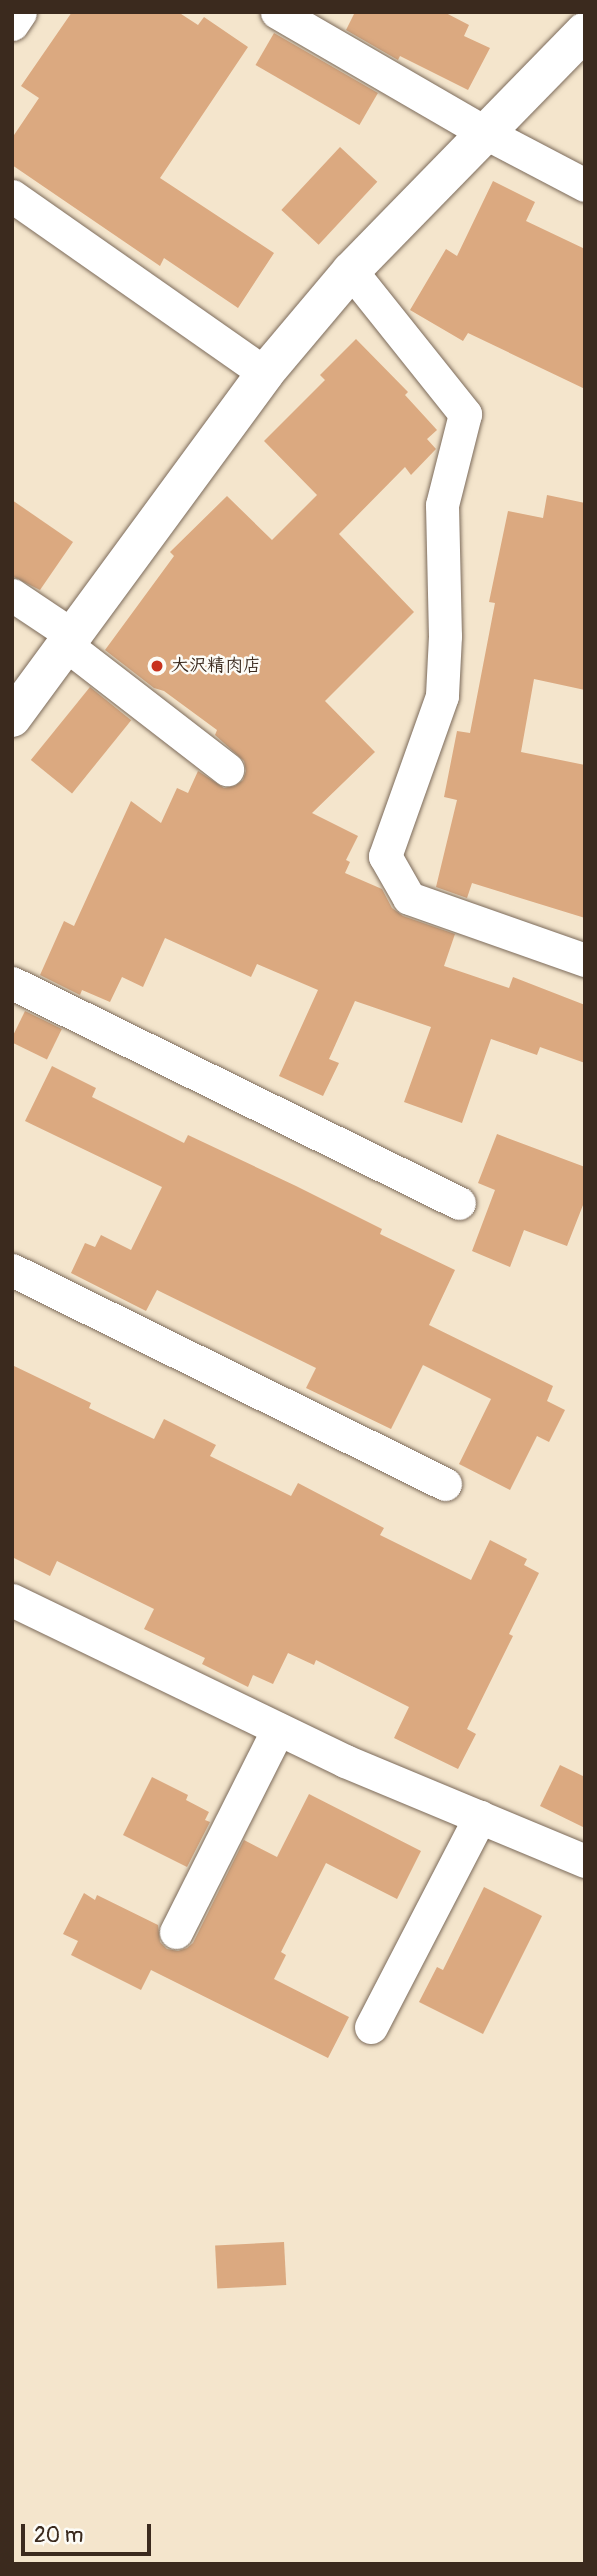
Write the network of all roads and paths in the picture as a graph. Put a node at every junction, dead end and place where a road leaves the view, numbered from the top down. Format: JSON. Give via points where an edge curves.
{"nodes":[{"id":1,"x":20,"y":12,"type":"edge"},
{"id":2,"x":276,"y":12,"type":"edge"},
{"id":3,"x":12,"y":24,"type":"edge"},
{"id":4,"x":585,"y":31,"type":"edge"},
{"id":5,"x":484,"y":132,"type":"junction"},
{"id":6,"x":585,"y":185,"type":"edge"},
{"id":7,"x":12,"y":196,"type":"edge"},
{"id":8,"x":351,"y":271,"type":"junction"},
{"id":9,"x":265,"y":373,"type":"junction"},
{"id":10,"x":12,"y":595,"type":"edge"},
{"id":11,"x":68,"y":640,"type":"junction"},
{"id":12,"x":12,"y":718,"type":"edge"},
{"id":13,"x":227,"y":769,"type":"dead end"},
{"id":14,"x":585,"y":960,"type":"edge"},
{"id":15,"x":12,"y":983,"type":"edge"},
{"id":16,"x":459,"y":1203,"type":"dead end"},
{"id":17,"x":12,"y":1270,"type":"edge"},
{"id":18,"x":445,"y":1484,"type":"dead end"},
{"id":19,"x":12,"y":1600,"type":"edge"},
{"id":20,"x":278,"y":1729,"type":"junction"},
{"id":21,"x":480,"y":1817,"type":"junction"},
{"id":22,"x":585,"y":1861,"type":"edge"},
{"id":23,"x":176,"y":1932,"type":"dead end"},
{"id":24,"x":371,"y":2027,"type":"dead end"}],
"edges":[{"from":1,"to":3,"type":"street"},
{"from":2,"to":5,"type":"street"},
{"from":4,"to":5,"type":"street"},
{"from":5,"to":6,"type":"street"},
{"from":5,"to":8,"type":"street"},
{"from":7,"to":9,"type":"street"},
{"from":8,"to":9,"type":"street"},
{"from":8,"to":14,"type":"street","via":[[465,414],[442,505],[442,696],[385,856],[409,898]]},
{"from":9,"to":11,"type":"street"},
{"from":10,"to":11,"type":"street"},
{"from":11,"to":12,"type":"street"},
{"from":11,"to":13,"type":"street"},
{"from":15,"to":16,"type":"street"},
{"from":17,"to":18,"type":"street"},
{"from":19,"to":20,"type":"street"},
{"from":20,"to":21,"type":"street"},
{"from":20,"to":23,"type":"street"},
{"from":21,"to":22,"type":"street"},
{"from":21,"to":24,"type":"street"}]}
